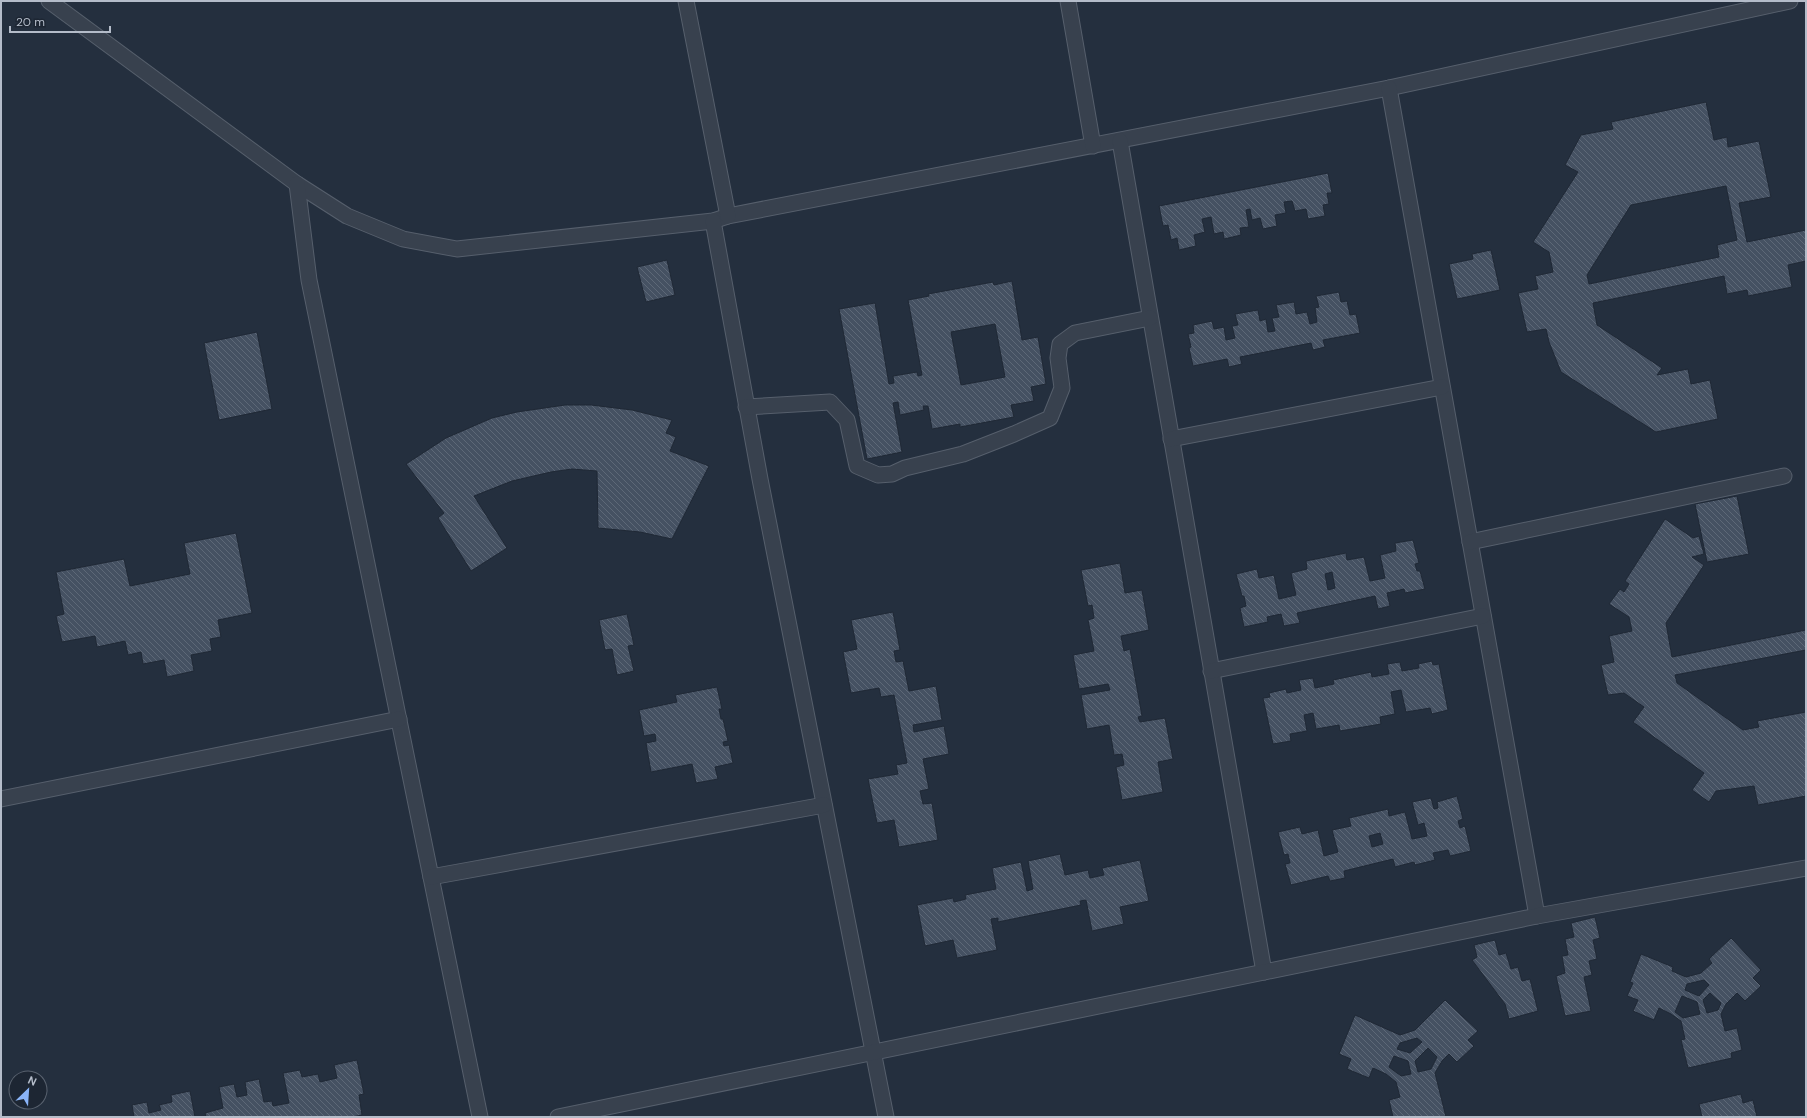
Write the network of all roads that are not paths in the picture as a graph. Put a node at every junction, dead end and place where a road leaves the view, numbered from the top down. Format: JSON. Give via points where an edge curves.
{"nodes":[{"id":1,"x":49,"y":1,"type":"edge"},
{"id":2,"x":686,"y":1,"type":"edge"},
{"id":3,"x":1068,"y":1,"type":"edge"},
{"id":4,"x":1790,"y":1,"type":"edge"},
{"id":5,"x":1388,"y":88,"type":"junction"},
{"id":6,"x":1120,"y":141,"type":"junction"},
{"id":7,"x":1093,"y":146,"type":"junction"},
{"id":8,"x":297,"y":184,"type":"junction"},
{"id":9,"x":728,"y":216,"type":"junction"},
{"id":10,"x":713,"y":221,"type":"junction"},
{"id":11,"x":1150,"y":318,"type":"junction"},
{"id":12,"x":1442,"y":386,"type":"junction"},
{"id":13,"x":746,"y":407,"type":"junction"},
{"id":14,"x":1171,"y":439,"type":"junction"},
{"id":15,"x":1784,"y":476,"type":"dead end"},
{"id":16,"x":1470,"y":542,"type":"junction"},
{"id":17,"x":1483,"y":616,"type":"junction"},
{"id":18,"x":1211,"y":671,"type":"junction"},
{"id":19,"x":399,"y":719,"type":"junction"},
{"id":20,"x":1,"y":799,"type":"edge"},
{"id":21,"x":824,"y":805,"type":"junction"},
{"id":22,"x":1806,"y":868,"type":"edge"},
{"id":23,"x":431,"y":877,"type":"junction"},
{"id":24,"x":1537,"y":916,"type":"junction"},
{"id":25,"x":1264,"y":972,"type":"junction"},
{"id":26,"x":873,"y":1052,"type":"junction"},
{"id":27,"x":480,"y":1117,"type":"edge"},
{"id":28,"x":558,"y":1117,"type":"edge"},
{"id":29,"x":886,"y":1117,"type":"edge"}],
"edges":[{"from":1,"to":8,"type":"lane"},
{"from":2,"to":9,"type":"lane"},
{"from":3,"to":7,"type":"lane"},
{"from":4,"to":5,"type":"lane"},
{"from":5,"to":6,"type":"lane"},
{"from":5,"to":12,"type":"lane"},
{"from":6,"to":7,"type":"lane"},
{"from":6,"to":11,"type":"lane"},
{"from":7,"to":9,"type":"lane"},
{"from":8,"to":10,"type":"lane","via":[[346,216],[403,239],[457,249]]},
{"from":8,"to":19,"type":"lane","via":[[309,280]]},
{"from":9,"to":10,"type":"lane"},
{"from":10,"to":13,"type":"lane"},
{"from":11,"to":13,"type":"lane","via":[[1075,333],[1060,344],[1058,358],[1062,388],[1050,418],[963,454],[905,468],[892,474],[878,475],[858,466],[847,420],[830,402]]},
{"from":11,"to":14,"type":"lane"},
{"from":12,"to":14,"type":"lane"},
{"from":12,"to":16,"type":"lane"},
{"from":13,"to":21,"type":"lane"},
{"from":14,"to":18,"type":"lane"},
{"from":15,"to":16,"type":"lane"},
{"from":16,"to":17,"type":"lane"},
{"from":17,"to":18,"type":"lane"},
{"from":17,"to":24,"type":"lane"},
{"from":18,"to":25,"type":"lane"},
{"from":19,"to":20,"type":"lane"},
{"from":19,"to":23,"type":"lane"},
{"from":21,"to":23,"type":"lane"},
{"from":21,"to":26,"type":"lane"},
{"from":22,"to":24,"type":"lane"},
{"from":23,"to":27,"type":"lane"},
{"from":24,"to":25,"type":"lane"},
{"from":25,"to":26,"type":"lane"},
{"from":26,"to":28,"type":"lane"},
{"from":26,"to":29,"type":"lane"}]}
